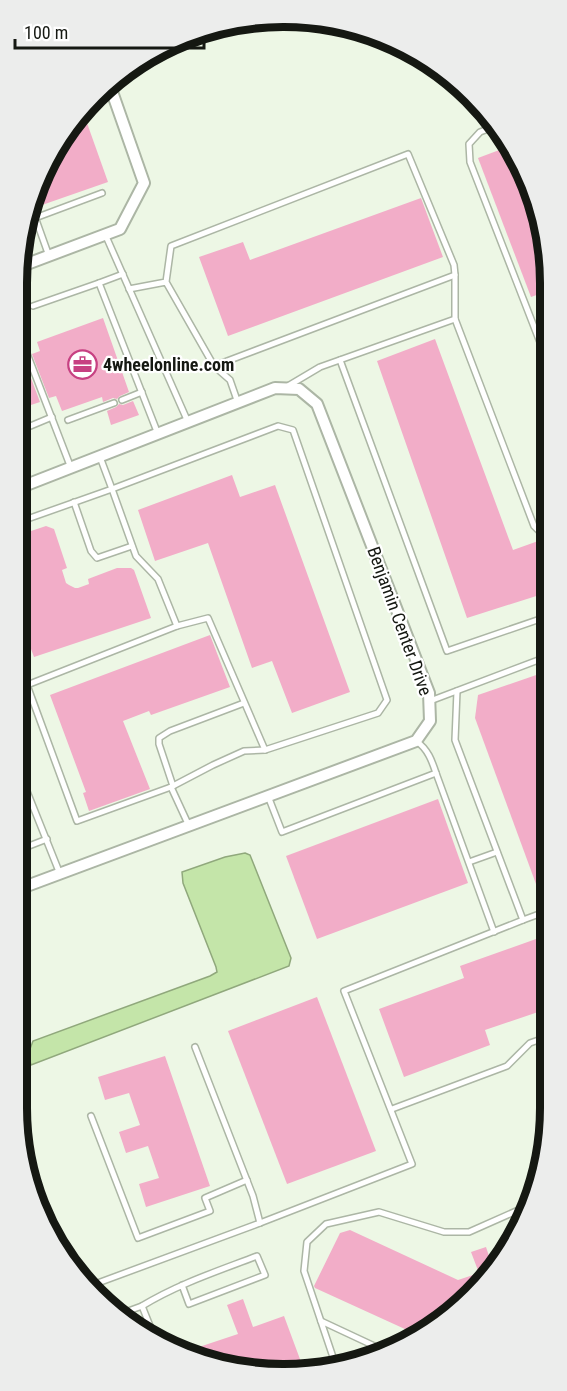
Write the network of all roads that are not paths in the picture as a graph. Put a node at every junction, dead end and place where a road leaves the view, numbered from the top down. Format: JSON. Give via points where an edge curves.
{"nodes":[{"id":1,"x":112,"y":93,"type":"edge"},
{"id":2,"x":488,"y":129,"type":"edge"},
{"id":3,"x":102,"y":193,"type":"dead end"},
{"id":4,"x":35,"y":218,"type":"edge"},
{"id":5,"x":35,"y":219,"type":"edge"},
{"id":6,"x":105,"y":234,"type":"junction"},
{"id":7,"x":49,"y":256,"type":"junction"},
{"id":8,"x":28,"y":264,"type":"edge"},
{"id":9,"x":123,"y":274,"type":"junction"},
{"id":10,"x":455,"y":275,"type":"junction"},
{"id":11,"x":166,"y":282,"type":"junction"},
{"id":12,"x":99,"y":283,"type":"junction"},
{"id":13,"x":129,"y":289,"type":"junction"},
{"id":14,"x":33,"y":306,"type":"dead end"},
{"id":15,"x":455,"y":319,"type":"junction"},
{"id":16,"x":540,"y":341,"type":"edge"},
{"id":17,"x":27,"y":358,"type":"edge"},
{"id":18,"x":340,"y":360,"type":"junction"},
{"id":19,"x":214,"y":366,"type":"junction"},
{"id":20,"x":284,"y":388,"type":"junction"},
{"id":21,"x":142,"y":393,"type":"junction"},
{"id":22,"x":122,"y":400,"type":"dead end"},
{"id":23,"x":114,"y":403,"type":"dead end"},
{"id":24,"x":238,"y":403,"type":"junction"},
{"id":25,"x":52,"y":417,"type":"junction"},
{"id":26,"x":68,"y":420,"type":"dead end"},
{"id":27,"x":188,"y":422,"type":"junction"},
{"id":28,"x":27,"y":427,"type":"edge"},
{"id":29,"x":158,"y":434,"type":"junction"},
{"id":30,"x":100,"y":457,"type":"junction"},
{"id":31,"x":71,"y":468,"type":"junction"},
{"id":32,"x":27,"y":485,"type":"edge"},
{"id":33,"x":112,"y":489,"type":"junction"},
{"id":34,"x":74,"y":502,"type":"junction"},
{"id":35,"x":27,"y":519,"type":"edge"},
{"id":36,"x":540,"y":532,"type":"edge"},
{"id":37,"x":132,"y":546,"type":"junction"},
{"id":38,"x":540,"y":619,"type":"edge"},
{"id":39,"x":177,"y":626,"type":"junction"},
{"id":40,"x":540,"y":659,"type":"edge"},
{"id":41,"x":27,"y":685,"type":"joint"},
{"id":42,"x":458,"y":691,"type":"junction"},
{"id":43,"x":430,"y":701,"type":"junction"},
{"id":44,"x":244,"y":703,"type":"junction"},
{"id":45,"x":416,"y":741,"type":"junction"},
{"id":46,"x":265,"y":750,"type":"junction"},
{"id":47,"x":436,"y":773,"type":"junction"},
{"id":48,"x":172,"y":786,"type":"junction"},
{"id":49,"x":27,"y":791,"type":"edge"},
{"id":50,"x":268,"y":796,"type":"junction"},
{"id":51,"x":189,"y":826,"type":"junction"},
{"id":52,"x":47,"y":839,"type":"junction"},
{"id":53,"x":27,"y":847,"type":"edge"},
{"id":54,"x":497,"y":852,"type":"junction"},
{"id":55,"x":469,"y":862,"type":"junction"},
{"id":56,"x":60,"y":874,"type":"junction"},
{"id":57,"x":27,"y":886,"type":"edge"},
{"id":58,"x":540,"y":914,"type":"edge"},
{"id":59,"x":523,"y":920,"type":"junction"},
{"id":60,"x":494,"y":932,"type":"junction"},
{"id":61,"x":540,"y":1040,"type":"edge"},
{"id":62,"x":195,"y":1047,"type":"dead end"},
{"id":63,"x":392,"y":1110,"type":"junction"},
{"id":64,"x":91,"y":1116,"type":"dead end"},
{"id":65,"x":247,"y":1180,"type":"junction"},
{"id":66,"x":518,"y":1210,"type":"edge"},
{"id":67,"x":260,"y":1223,"type":"junction"},
{"id":68,"x":97,"y":1283,"type":"edge"},
{"id":69,"x":182,"y":1285,"type":"junction"},
{"id":70,"x":142,"y":1306,"type":"junction"},
{"id":71,"x":127,"y":1311,"type":"edge"},
{"id":72,"x":321,"y":1321,"type":"junction"},
{"id":73,"x":150,"y":1327,"type":"edge"},
{"id":74,"x":375,"y":1346,"type":"edge"},
{"id":75,"x":334,"y":1359,"type":"edge"}],
"edges":[{"from":1,"to":6,"type":"street","via":[[144,183],[120,229]]},
{"from":2,"to":16,"type":"lane","via":[[469,144],[470,162]]},
{"from":3,"to":4,"type":"lane"},
{"from":5,"to":7,"type":"lane"},
{"from":6,"to":7,"type":"street"},
{"from":6,"to":9,"type":"lane"},
{"from":7,"to":8,"type":"street"},
{"from":9,"to":12,"type":"lane"},
{"from":9,"to":13,"type":"lane"},
{"from":10,"to":11,"type":"lane","via":[[408,154],[171,246]]},
{"from":10,"to":15,"type":"lane"},
{"from":10,"to":19,"type":"lane"},
{"from":11,"to":13,"type":"lane"},
{"from":11,"to":19,"type":"lane"},
{"from":12,"to":14,"type":"lane"},
{"from":12,"to":21,"type":"lane"},
{"from":13,"to":27,"type":"lane"},
{"from":15,"to":18,"type":"lane"},
{"from":15,"to":36,"type":"lane","via":[[534,526]]},
{"from":17,"to":25,"type":"lane"},
{"from":18,"to":20,"type":"lane"},
{"from":18,"to":38,"type":"lane","via":[[447,651]]},
{"from":19,"to":24,"type":"lane","via":[[230,380]]},
{"from":20,"to":24,"type":"street"},
{"from":20,"to":43,"type":"street","name":"Benjamin Center Drive","via":[[299,389],[317,404]]},
{"from":21,"to":22,"type":"lane"},
{"from":21,"to":29,"type":"lane"},
{"from":23,"to":26,"type":"lane"},
{"from":24,"to":27,"type":"street"},
{"from":25,"to":28,"type":"lane"},
{"from":25,"to":31,"type":"lane"},
{"from":27,"to":29,"type":"street"},
{"from":29,"to":30,"type":"street"},
{"from":30,"to":31,"type":"street"},
{"from":30,"to":33,"type":"lane"},
{"from":31,"to":32,"type":"street"},
{"from":33,"to":34,"type":"lane"},
{"from":33,"to":37,"type":"lane"},
{"from":33,"to":46,"type":"lane","via":[[278,426],[293,430],[387,700],[378,713]]},
{"from":34,"to":35,"type":"lane"},
{"from":34,"to":37,"type":"lane","via":[[97,558]]},
{"from":37,"to":39,"type":"lane","via":[[136,556],[158,579]]},
{"from":39,"to":41,"type":"lane"},
{"from":39,"to":44,"type":"lane","via":[[208,618]]},
{"from":40,"to":42,"type":"lane"},
{"from":41,"to":48,"type":"lane","via":[[77,821]]},
{"from":42,"to":43,"type":"lane"},
{"from":42,"to":54,"type":"lane","via":[[455,740]]},
{"from":43,"to":45,"type":"street","name":"Benjamin Center Drive","via":[[430,721]]},
{"from":44,"to":46,"type":"lane"},
{"from":44,"to":48,"type":"lane","via":[[159,738]]},
{"from":45,"to":47,"type":"lane","via":[[428,753]]},
{"from":45,"to":50,"type":"street"},
{"from":46,"to":48,"type":"lane","via":[[244,751]]},
{"from":47,"to":50,"type":"lane","via":[[282,832]]},
{"from":47,"to":55,"type":"lane"},
{"from":48,"to":51,"type":"lane"},
{"from":49,"to":52,"type":"lane"},
{"from":50,"to":51,"type":"street"},
{"from":51,"to":56,"type":"street"},
{"from":52,"to":53,"type":"lane"},
{"from":52,"to":56,"type":"lane"},
{"from":54,"to":55,"type":"lane"},
{"from":54,"to":59,"type":"lane"},
{"from":55,"to":60,"type":"lane"},
{"from":56,"to":57,"type":"street"},
{"from":58,"to":59,"type":"lane"},
{"from":59,"to":60,"type":"lane"},
{"from":60,"to":63,"type":"lane","via":[[344,991]]},
{"from":61,"to":63,"type":"lane","via":[[530,1043],[507,1066]]},
{"from":62,"to":65,"type":"lane"},
{"from":63,"to":67,"type":"lane","via":[[412,1164]]},
{"from":64,"to":65,"type":"lane","via":[[138,1238],[210,1211],[205,1198]]},
{"from":65,"to":67,"type":"lane"},
{"from":66,"to":72,"type":"lane","via":[[469,1232],[444,1232],[379,1212],[327,1224],[307,1242],[304,1271]]},
{"from":67,"to":68,"type":"lane"},
{"from":69,"to":69,"type":"lane","via":[[258,1256],[265,1275],[189,1304]]},
{"from":69,"to":70,"type":"lane"},
{"from":70,"to":71,"type":"lane"},
{"from":70,"to":73,"type":"lane"},
{"from":72,"to":74,"type":"lane"},
{"from":72,"to":75,"type":"lane"}]}
